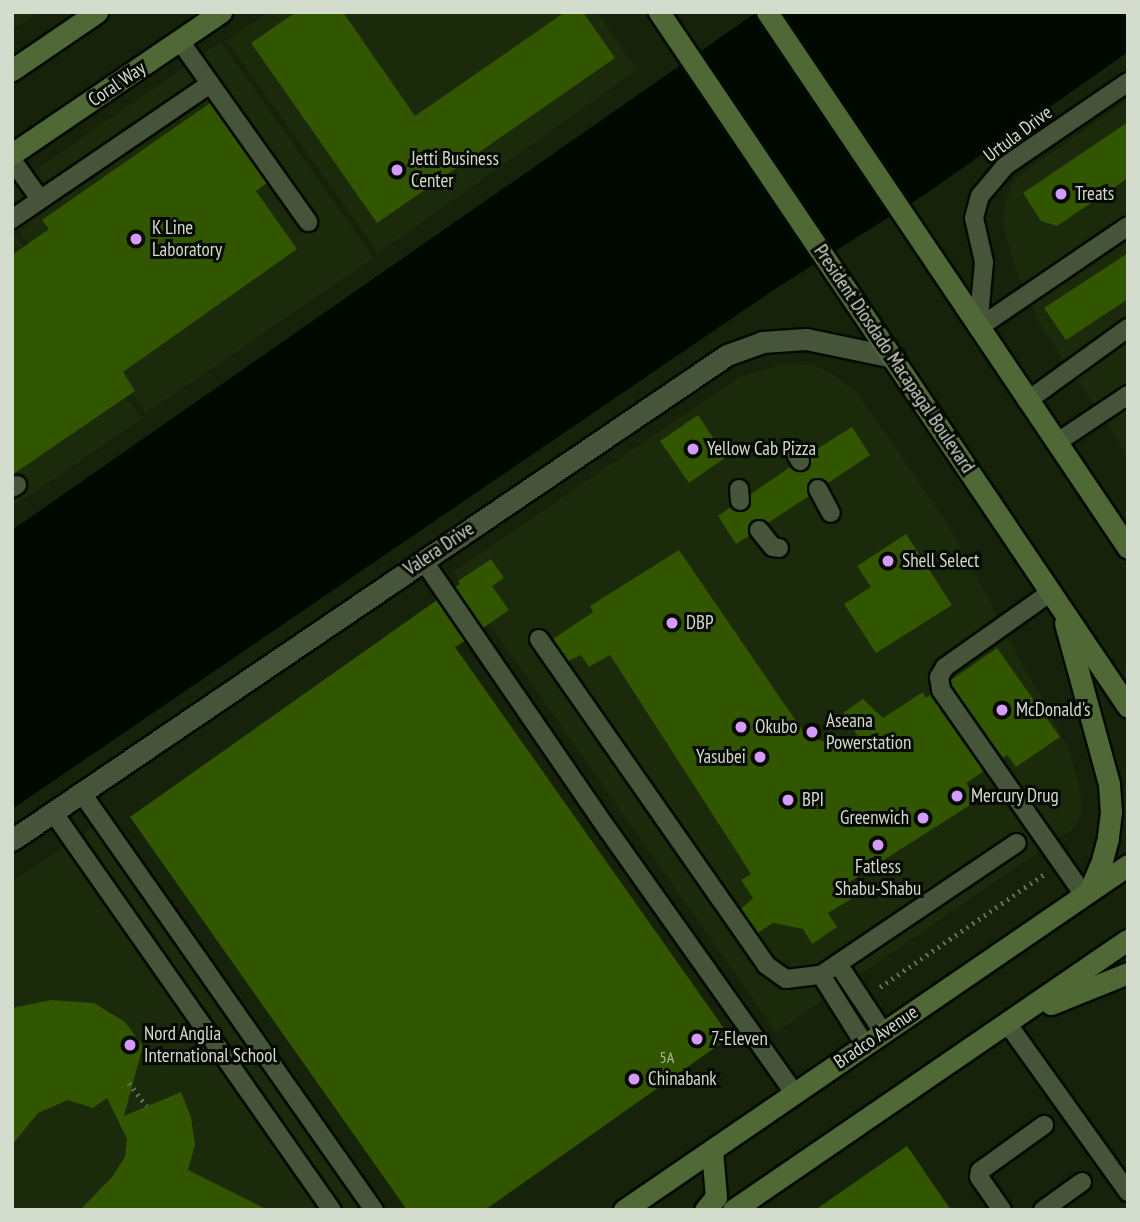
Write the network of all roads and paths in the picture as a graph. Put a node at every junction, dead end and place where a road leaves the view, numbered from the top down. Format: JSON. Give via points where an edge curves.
{"nodes":[{"id":1,"x":97,"y":12,"type":"edge"},
{"id":2,"x":221,"y":12,"type":"edge"},
{"id":3,"x":659,"y":12,"type":"edge"},
{"id":4,"x":767,"y":12,"type":"edge"},
{"id":5,"x":180,"y":41,"type":"junction"},
{"id":6,"x":12,"y":70,"type":"edge"},
{"id":7,"x":1128,"y":82,"type":"edge"},
{"id":8,"x":210,"y":84,"type":"junction"},
{"id":9,"x":12,"y":154,"type":"edge"},
{"id":10,"x":12,"y":160,"type":"edge"},
{"id":11,"x":40,"y":200,"type":"junction"},
{"id":12,"x":12,"y":219,"type":"edge"},
{"id":13,"x":308,"y":222,"type":"dead end"},
{"id":14,"x":1128,"y":226,"type":"edge"},
{"id":15,"x":978,"y":328,"type":"junction"},
{"id":16,"x":1128,"y":328,"type":"edge"},
{"id":17,"x":892,"y":357,"type":"junction"},
{"id":18,"x":1128,"y":395,"type":"edge"},
{"id":19,"x":1027,"y":401,"type":"junction"},
{"id":20,"x":1056,"y":443,"type":"junction"},
{"id":21,"x":818,"y":489,"type":"dead end"},
{"id":22,"x":831,"y":513,"type":"dead end"},
{"id":23,"x":759,"y":530,"type":"dead end"},
{"id":24,"x":779,"y":548,"type":"dead end"},
{"id":25,"x":1128,"y":548,"type":"edge"},
{"id":26,"x":424,"y":560,"type":"junction"},
{"id":27,"x":1055,"y":599,"type":"junction"},
{"id":28,"x":538,"y":639,"type":"dead end"},
{"id":29,"x":1128,"y":706,"type":"edge"},
{"id":30,"x":81,"y":792,"type":"junction"},
{"id":31,"x":53,"y":811,"type":"junction"},
{"id":32,"x":12,"y":839,"type":"edge"},
{"id":33,"x":1017,"y":843,"type":"dead end"},
{"id":34,"x":1061,"y":862,"type":"junction"},
{"id":35,"x":1128,"y":865,"type":"edge"},
{"id":36,"x":1086,"y":893,"type":"junction"},
{"id":37,"x":1128,"y":940,"type":"edge"},
{"id":38,"x":838,"y":964,"type":"junction"},
{"id":39,"x":1128,"y":973,"type":"edge"},
{"id":40,"x":821,"y":975,"type":"junction"},
{"id":41,"x":862,"y":1000,"type":"junction"},
{"id":42,"x":1009,"y":1022,"type":"junction"},
{"id":43,"x":883,"y":1032,"type":"junction"},
{"id":44,"x":865,"y":1045,"type":"junction"},
{"id":45,"x":129,"y":1083,"type":"dead end"},
{"id":46,"x":794,"y":1093,"type":"junction"},
{"id":47,"x":148,"y":1106,"type":"dead end"},
{"id":48,"x":1044,"y":1125,"type":"dead end"},
{"id":49,"x":712,"y":1150,"type":"junction"},
{"id":50,"x":1082,"y":1182,"type":"dead end"},
{"id":51,"x":1128,"y":1192,"type":"edge"},
{"id":52,"x":332,"y":1210,"type":"edge"},
{"id":53,"x":374,"y":1210,"type":"edge"},
{"id":54,"x":624,"y":1210,"type":"edge"},
{"id":55,"x":705,"y":1210,"type":"edge"},
{"id":56,"x":733,"y":1210,"type":"edge"},
{"id":57,"x":1002,"y":1210,"type":"edge"},
{"id":58,"x":1043,"y":1210,"type":"edge"}],
"edges":[{"from":1,"to":6,"type":"main road"},
{"from":2,"to":5,"type":"main road","name":"Coral Way"},
{"from":3,"to":17,"type":"main road","name":"President Diosdado Macapagal Boulevard"},
{"from":4,"to":15,"type":"main road"},
{"from":5,"to":8,"type":"lane"},
{"from":5,"to":9,"type":"main road","name":"Coral Way"},
{"from":7,"to":15,"type":"lane","name":"Urtula Drive","via":[[1005,166],[980,196],[974,218],[984,262]]},
{"from":8,"to":11,"type":"lane"},
{"from":8,"to":13,"type":"lane"},
{"from":10,"to":11,"type":"lane"},
{"from":11,"to":12,"type":"lane"},
{"from":14,"to":15,"type":"lane"},
{"from":15,"to":19,"type":"main road"},
{"from":16,"to":19,"type":"lane"},
{"from":17,"to":26,"type":"street","name":"Valera Drive","via":[[806,339],[744,347],[699,372]]},
{"from":17,"to":27,"type":"main road","name":"President Diosdado Macapagal Boulevard"},
{"from":18,"to":20,"type":"lane"},
{"from":19,"to":20,"type":"main road"},
{"from":20,"to":25,"type":"main road"},
{"from":21,"to":22,"type":"lane"},
{"from":23,"to":24,"type":"lane"},
{"from":26,"to":30,"type":"street","name":"Valera Drive"},
{"from":26,"to":46,"type":"lane"},
{"from":27,"to":29,"type":"main road","name":"President Diosdado Macapagal Boulevard"},
{"from":27,"to":34,"type":"lane","via":[[945,667],[939,677],[941,690]]},
{"from":27,"to":36,"type":"main road","via":[[1109,784],[1108,838]]},
{"from":28,"to":40,"type":"lane","via":[[766,965],[786,979]]},
{"from":30,"to":31,"type":"street","name":"Valera Drive"},
{"from":30,"to":53,"type":"lane"},
{"from":31,"to":32,"type":"street","name":"Valera Drive"},
{"from":31,"to":52,"type":"lane"},
{"from":33,"to":38,"type":"lane"},
{"from":34,"to":36,"type":"lane"},
{"from":34,"to":41,"type":"path"},
{"from":35,"to":36,"type":"main road","name":"Bradco Avenue"},
{"from":36,"to":43,"type":"main road","name":"Bradco Avenue"},
{"from":37,"to":42,"type":"main road"},
{"from":38,"to":40,"type":"lane"},
{"from":38,"to":41,"type":"lane"},
{"from":39,"to":42,"type":"main road"},
{"from":40,"to":44,"type":"lane"},
{"from":41,"to":43,"type":"lane"},
{"from":42,"to":51,"type":"lane"},
{"from":42,"to":56,"type":"main road"},
{"from":43,"to":44,"type":"main road","name":"Bradco Avenue"},
{"from":44,"to":46,"type":"main road","name":"Bradco Avenue"},
{"from":45,"to":47,"type":"path"},
{"from":46,"to":49,"type":"main road","name":"Bradco Avenue"},
{"from":48,"to":57,"type":"lane","via":[[980,1171],[979,1177]]},
{"from":49,"to":54,"type":"main road","name":"Bradco Avenue"},
{"from":49,"to":55,"type":"main road","via":[[716,1197]]},
{"from":50,"to":58,"type":"lane"}]}
